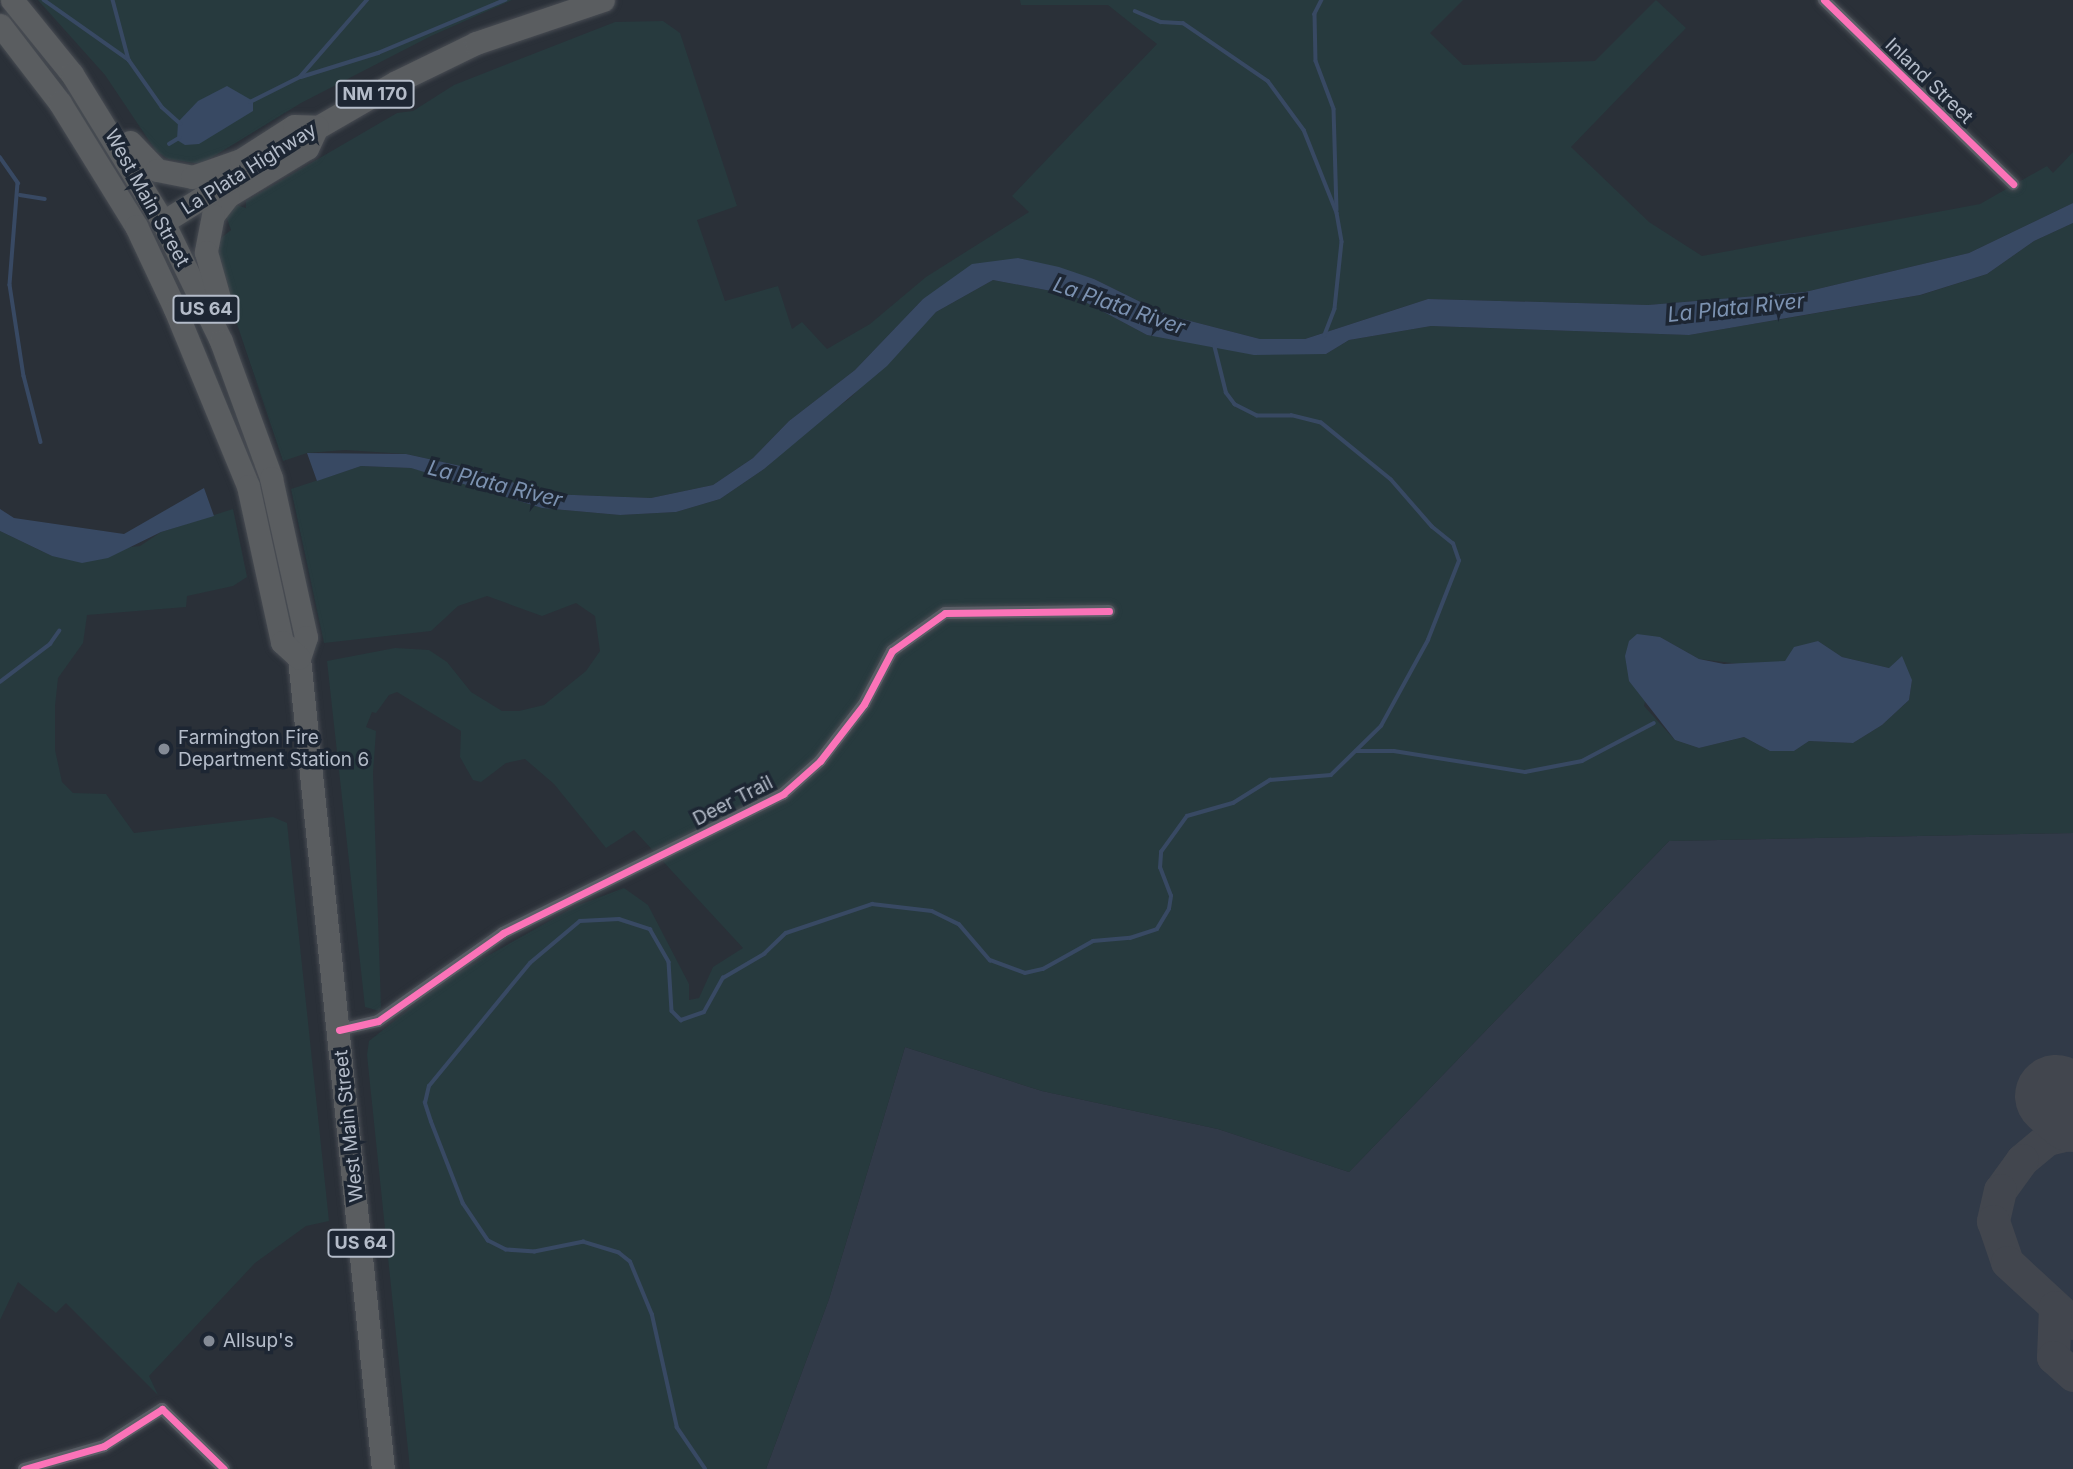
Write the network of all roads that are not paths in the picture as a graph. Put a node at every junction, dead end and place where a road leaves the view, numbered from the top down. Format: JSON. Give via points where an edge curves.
{"nodes":[{"id":1,"x":12,"y":0,"type":"edge"},
{"id":2,"x":603,"y":0,"type":"edge"},
{"id":3,"x":1824,"y":0,"type":"edge"},
{"id":4,"x":0,"y":25,"type":"edge"},
{"id":5,"x":51,"y":47,"type":"junction"},
{"id":6,"x":25,"y":57,"type":"junction"},
{"id":7,"x":317,"y":127,"type":"junction"},
{"id":8,"x":2012,"y":184,"type":"dead end"},
{"id":9,"x":163,"y":222,"type":"junction"},
{"id":10,"x":185,"y":330,"type":"junction"},
{"id":11,"x":259,"y":443,"type":"junction"},
{"id":12,"x":1109,"y":611,"type":"dead end"},
{"id":13,"x":299,"y":658,"type":"junction"},
{"id":14,"x":339,"y":1030,"type":"junction"},
{"id":15,"x":24,"y":1469,"type":"edge"},
{"id":16,"x":224,"y":1469,"type":"edge"},
{"id":17,"x":383,"y":1469,"type":"edge"}],
"edges":[{"from":1,"to":5,"type":"highway","name":"West Main Street","number":"US 64"},
{"from":2,"to":7,"type":"highway","name":"La Plata Highway","number":"NM 170","via":[[476,43]]},
{"from":3,"to":8,"type":"street","name":"Inland Street"},
{"from":4,"to":6,"type":"highway","name":"West Main Street","number":"US 64"},
{"from":5,"to":7,"type":"highway","via":[[72,62],[146,162],[170,175],[192,177],[221,170],[294,126]]},
{"from":5,"to":9,"type":"highway","name":"West Main Street","number":"US 64","via":[[122,149]]},
{"from":6,"to":9,"type":"highway","via":[[43,68],[126,194]]},
{"from":6,"to":10,"type":"highway","name":"West Main Street","number":"US 64","via":[[60,103],[136,226]]},
{"from":7,"to":9,"type":"highway","name":"La Plata Highway","number":"NM 170"},
{"from":7,"to":11,"type":"highway","via":[[307,148],[228,196],[213,215],[205,239],[208,272],[265,427]]},
{"from":9,"to":10,"type":"highway","via":[[162,261],[182,301]]},
{"from":9,"to":11,"type":"highway","name":"West Main Street","number":"US 64","via":[[221,341]]},
{"from":10,"to":13,"type":"highway","name":"West Main Street","number":"US 64","via":[[248,486],[282,642]]},
{"from":11,"to":13,"type":"highway","name":"West Main Street","number":"US 64","via":[[295,570],[306,637]]},
{"from":12,"to":14,"type":"street","name":"Deer Trail","via":[[945,613],[892,651],[864,705],[820,761],[783,794],[503,933],[378,1021]]},
{"from":13,"to":14,"type":"highway","name":"West Main Street","number":"US 64"},
{"from":14,"to":17,"type":"highway","name":"West Main Street","number":"US 64"},
{"from":15,"to":16,"type":"street","via":[[104,1447],[162,1409]]}]}
